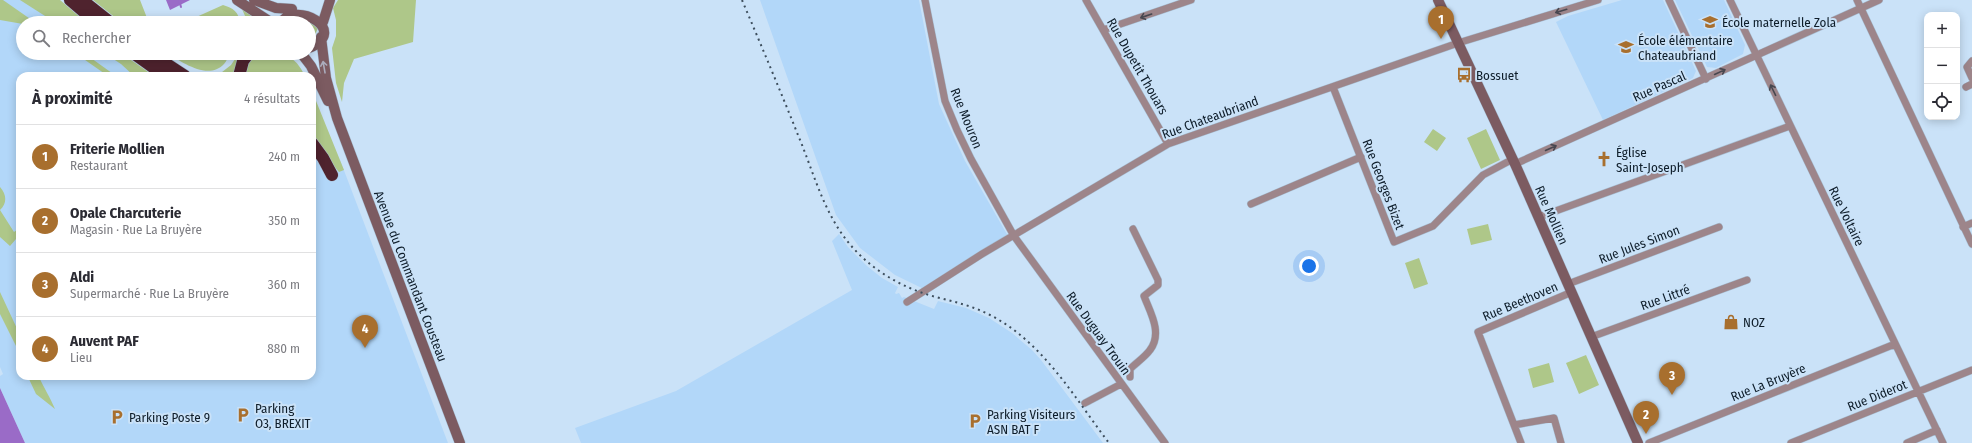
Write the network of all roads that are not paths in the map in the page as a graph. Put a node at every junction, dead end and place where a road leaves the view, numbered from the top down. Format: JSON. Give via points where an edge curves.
{"nodes":[{"id":1,"x":70,"y":0,"type":"edge"},
{"id":2,"x":82,"y":0,"type":"edge"},
{"id":3,"x":237,"y":0,"type":"edge"},
{"id":4,"x":254,"y":0,"type":"edge"},
{"id":5,"x":330,"y":0,"type":"edge"},
{"id":6,"x":925,"y":0,"type":"edge"},
{"id":7,"x":1086,"y":0,"type":"edge"},
{"id":8,"x":1191,"y":0,"type":"edge"},
{"id":9,"x":1438,"y":0,"type":"edge"},
{"id":10,"x":1598,"y":0,"type":"edge"},
{"id":11,"x":1668,"y":0,"type":"edge"},
{"id":12,"x":1730,"y":0,"type":"edge"},
{"id":13,"x":1857,"y":0,"type":"edge"},
{"id":14,"x":1879,"y":0,"type":"edge"},
{"id":15,"x":1182,"y":2,"type":"edge"},
{"id":16,"x":298,"y":7,"type":"junction"},
{"id":17,"x":1861,"y":8,"type":"junction"},
{"id":18,"x":89,"y":16,"type":"edge"},
{"id":19,"x":102,"y":16,"type":"edge"},
{"id":20,"x":261,"y":16,"type":"edge"},
{"id":21,"x":284,"y":16,"type":"edge"},
{"id":22,"x":323,"y":22,"type":"junction"},
{"id":23,"x":1103,"y":30,"type":"junction"},
{"id":24,"x":321,"y":38,"type":"junction"},
{"id":25,"x":316,"y":43,"type":"edge"},
{"id":26,"x":1458,"y":43,"type":"junction"},
{"id":27,"x":1756,"y":55,"type":"junction"},
{"id":28,"x":143,"y":60,"type":"edge"},
{"id":29,"x":161,"y":60,"type":"edge"},
{"id":30,"x":244,"y":60,"type":"edge"},
{"id":31,"x":306,"y":60,"type":"edge"},
{"id":32,"x":1972,"y":61,"type":"edge"},
{"id":33,"x":159,"y":72,"type":"edge"},
{"id":34,"x":179,"y":72,"type":"edge"},
{"id":35,"x":240,"y":72,"type":"edge"},
{"id":36,"x":314,"y":72,"type":"edge"},
{"id":37,"x":316,"y":76,"type":"edge"},
{"id":38,"x":1706,"y":78,"type":"junction"},
{"id":39,"x":1972,"y":78,"type":"edge"},
{"id":40,"x":1333,"y":87,"type":"junction"},
{"id":41,"x":337,"y":118,"type":"junction"},
{"id":42,"x":1790,"y":126,"type":"junction"},
{"id":43,"x":1168,"y":144,"type":"junction"},
{"id":44,"x":316,"y":148,"type":"edge"},
{"id":45,"x":316,"y":155,"type":"edge"},
{"id":46,"x":1361,"y":157,"type":"junction"},
{"id":47,"x":1514,"y":162,"type":"junction"},
{"id":48,"x":1251,"y":204,"type":"dead end"},
{"id":49,"x":1539,"y":217,"type":"junction"},
{"id":50,"x":1972,"y":223,"type":"edge"},
{"id":51,"x":1719,"y":227,"type":"dead end"},
{"id":52,"x":1964,"y":227,"type":"junction"},
{"id":53,"x":1133,"y":229,"type":"dead end"},
{"id":54,"x":1014,"y":236,"type":"junction"},
{"id":55,"x":1972,"y":244,"type":"edge"},
{"id":56,"x":1746,"y":280,"type":"dead end"},
{"id":57,"x":1570,"y":288,"type":"junction"},
{"id":58,"x":907,"y":302,"type":"dead end"},
{"id":59,"x":1591,"y":337,"type":"junction"},
{"id":60,"x":1895,"y":344,"type":"junction"},
{"id":61,"x":1972,"y":370,"type":"edge"},
{"id":62,"x":1130,"y":377,"type":"dead end"},
{"id":63,"x":1121,"y":384,"type":"junction"},
{"id":64,"x":1918,"y":392,"type":"junction"},
{"id":65,"x":1085,"y":404,"type":"dead end"},
{"id":66,"x":1514,"y":426,"type":"junction"},
{"id":67,"x":1937,"y":430,"type":"junction"},
{"id":68,"x":460,"y":443,"type":"edge"},
{"id":69,"x":1165,"y":443,"type":"edge"},
{"id":70,"x":1521,"y":443,"type":"edge"},
{"id":71,"x":1561,"y":443,"type":"edge"},
{"id":72,"x":1638,"y":443,"type":"edge"},
{"id":73,"x":1649,"y":443,"type":"edge"},
{"id":74,"x":1791,"y":443,"type":"edge"},
{"id":75,"x":1907,"y":443,"type":"edge"},
{"id":76,"x":1943,"y":443,"type":"edge"}],
"edges":[{"from":1,"to":18,"type":"highway"},
{"from":2,"to":19,"type":"highway"},
{"from":3,"to":20,"type":"street"},
{"from":4,"to":16,"type":"street","via":[[276,8]]},
{"from":5,"to":22,"type":"street","name":"Avenue du Commandant Cousteau"},
{"from":6,"to":54,"type":"street","name":"Rue Mouron","via":[[940,83],[949,112],[964,145]]},
{"from":7,"to":23,"type":"street","name":"Rue Dupetit Thouars"},
{"from":8,"to":15,"type":"street"},
{"from":9,"to":26,"type":"street","name":"Rue Mollien"},
{"from":10,"to":26,"type":"street","name":"Rue Chateaubriand","one_way":true},
{"from":11,"to":38,"type":"street"},
{"from":12,"to":27,"type":"street","name":"Rue Voltaire"},
{"from":13,"to":17,"type":"street"},
{"from":14,"to":17,"type":"street","name":"Rue Pascal"},
{"from":15,"to":23,"type":"street","one_way":true},
{"from":16,"to":21,"type":"street"},
{"from":16,"to":22,"type":"street","via":[[314,10]]},
{"from":17,"to":27,"type":"street","name":"Rue Pascal"},
{"from":17,"to":52,"type":"street"},
{"from":22,"to":24,"type":"street","name":"Avenue du Commandant Cousteau"},
{"from":23,"to":43,"type":"street","name":"Rue Dupetit Thouars"},
{"from":24,"to":25,"type":"street"},
{"from":41,"to":24,"type":"street","name":"Avenue du Commandant Cousteau","one_way":true,"via":[[325,73]]},
{"from":26,"to":40,"type":"street","name":"Rue Chateaubriand"},
{"from":26,"to":47,"type":"street","name":"Rue Mollien"},
{"from":38,"to":27,"type":"street","name":"Rue Pascal","one_way":true},
{"from":42,"to":27,"type":"street","name":"Rue Voltaire","one_way":true},
{"from":28,"to":33,"type":"highway"},
{"from":29,"to":34,"type":"highway"},
{"from":30,"to":35,"type":"highway"},
{"from":31,"to":36,"type":"street","name":"Avenue du Commandant Cousteau"},
{"from":32,"to":39,"type":"street","via":[[1967,67]]},
{"from":37,"to":41,"type":"street","name":"Avenue du Commandant Cousteau"},
{"from":47,"to":38,"type":"street","name":"Rue Pascal","one_way":true},
{"from":40,"to":43,"type":"street","name":"Rue Chateaubriand"},
{"from":40,"to":46,"type":"street","name":"Rue Georges Bizet"},
{"from":41,"to":68,"type":"street","name":"Avenue du Commandant Cousteau"},
{"from":42,"to":49,"type":"street"},
{"from":42,"to":60,"type":"street","name":"Rue Voltaire"},
{"from":43,"to":54,"type":"street","name":"Rue Chateaubriand"},
{"from":44,"to":45,"type":"highway","via":[[332,175]]},
{"from":46,"to":47,"type":"street","name":"Rue Georges Bizet","via":[[1394,242],[1434,226],[1483,175]]},
{"from":46,"to":48,"type":"street"},
{"from":47,"to":49,"type":"street","name":"Rue Mollien"},
{"from":49,"to":57,"type":"street","name":"Rue Mollien"},
{"from":50,"to":52,"type":"street"},
{"from":51,"to":57,"type":"street","name":"Rue Jules Simon"},
{"from":52,"to":55,"type":"street"},
{"from":53,"to":62,"type":"street","via":[[1158,280],[1158,285],[1144,296],[1155,323],[1153,344],[1130,369]]},
{"from":54,"to":58,"type":"street","name":"Rue Chateaubriand"},
{"from":54,"to":63,"type":"street","name":"Rue Duguay Trouin"},
{"from":56,"to":59,"type":"street","name":"Rue Littré"},
{"from":57,"to":59,"type":"street","name":"Rue Mollien"},
{"from":57,"to":66,"type":"street","name":"Rue Beethoven","via":[[1478,332]]},
{"from":59,"to":72,"type":"street","name":"Rue Mollien"},
{"from":60,"to":64,"type":"street","name":"Rue Voltaire"},
{"from":60,"to":73,"type":"street","name":"Rue La Bruyère"},
{"from":61,"to":64,"type":"street","name":"Rue Diderot"},
{"from":63,"to":65,"type":"street"},
{"from":63,"to":69,"type":"street","name":"Rue Duguay Trouin"},
{"from":64,"to":67,"type":"street","name":"Rue Voltaire"},
{"from":64,"to":74,"type":"street","name":"Rue Diderot"},
{"from":66,"to":70,"type":"street"},
{"from":66,"to":71,"type":"street","via":[[1554,418]]},
{"from":67,"to":75,"type":"street"},
{"from":67,"to":76,"type":"street","name":"Rue Voltaire"}]}
